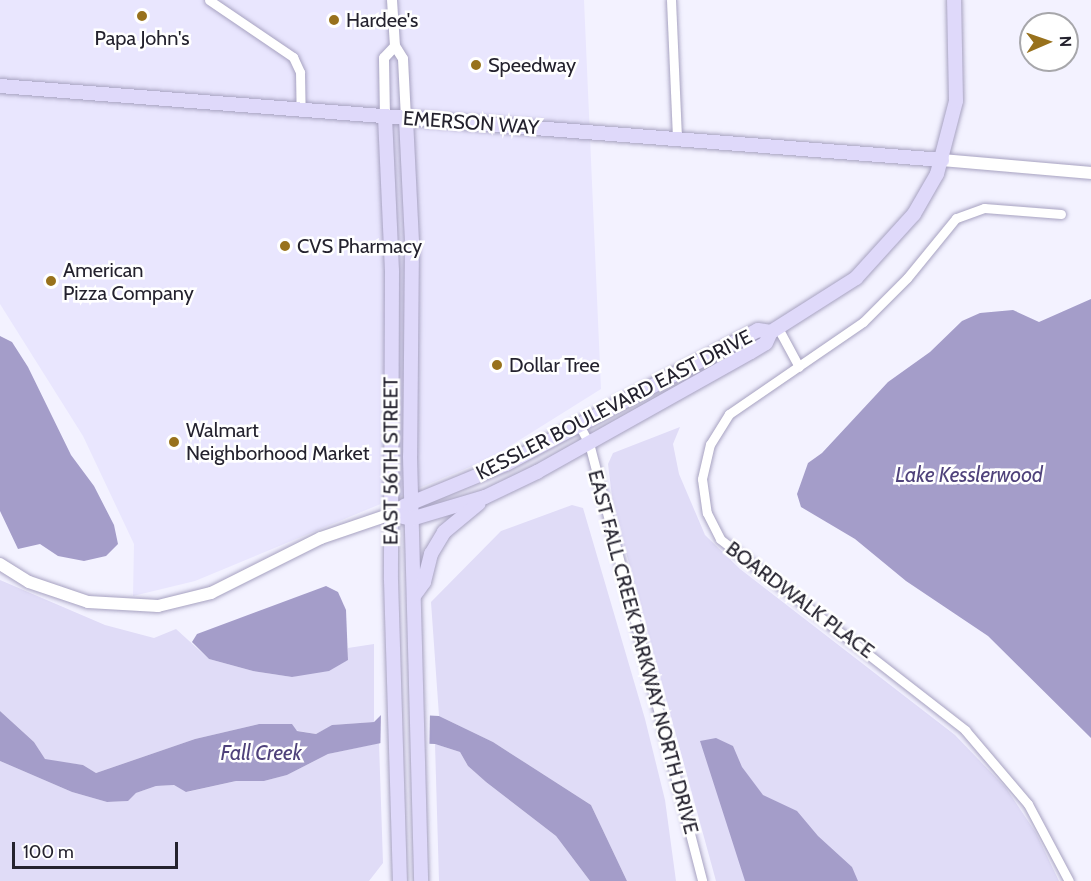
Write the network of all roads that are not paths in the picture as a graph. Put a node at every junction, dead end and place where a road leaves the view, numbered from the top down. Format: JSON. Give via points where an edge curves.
{"nodes":[{"id":1,"x":209,"y":0,"type":"edge"},
{"id":2,"x":392,"y":0,"type":"edge"},
{"id":3,"x":671,"y":0,"type":"edge"},
{"id":4,"x":954,"y":0,"type":"edge"},
{"id":5,"x":395,"y":46,"type":"junction"},
{"id":6,"x":0,"y":86,"type":"edge"},
{"id":7,"x":301,"y":111,"type":"junction"},
{"id":8,"x":385,"y":117,"type":"junction"},
{"id":9,"x":406,"y":118,"type":"junction"},
{"id":10,"x":677,"y":138,"type":"junction"},
{"id":11,"x":942,"y":160,"type":"junction"},
{"id":12,"x":1091,"y":173,"type":"edge"},
{"id":13,"x":1061,"y":214,"type":"dead end"},
{"id":14,"x":774,"y":330,"type":"junction"},
{"id":15,"x":799,"y":367,"type":"junction"},
{"id":16,"x":579,"y":425,"type":"junction"},
{"id":17,"x":589,"y":443,"type":"junction"},
{"id":18,"x":484,"y":497,"type":"junction"},
{"id":19,"x":411,"y":501,"type":"junction"},
{"id":20,"x":391,"y":514,"type":"junction"},
{"id":21,"x":411,"y":519,"type":"junction"},
{"id":22,"x":0,"y":564,"type":"edge"},
{"id":23,"x":414,"y":596,"type":"junction"},
{"id":24,"x":400,"y":881,"type":"edge"},
{"id":25,"x":421,"y":881,"type":"edge"},
{"id":26,"x":702,"y":881,"type":"edge"},
{"id":27,"x":1069,"y":881,"type":"edge"}],
"edges":[{"from":1,"to":7,"type":"street","via":[[293,57],[300,72]]},
{"from":2,"to":5,"type":"street","name":"EAST 56TH STREET"},
{"from":3,"to":10,"type":"street"},
{"from":4,"to":11,"type":"main road","name":"KESSLER BOULEVARD EAST DRIVE","via":[[957,87]]},
{"from":5,"to":8,"type":"street","name":"EAST 56TH STREET","via":[[384,58]]},
{"from":5,"to":9,"type":"street","name":"EAST 56TH STREET","via":[[403,59]]},
{"from":6,"to":7,"type":"main road","name":"EMERSON WAY"},
{"from":7,"to":8,"type":"main road","name":"EMERSON WAY"},
{"from":8,"to":9,"type":"main road","name":"EMERSON WAY"},
{"from":8,"to":20,"type":"main road","name":"EAST 56TH STREET","via":[[392,291]]},
{"from":9,"to":10,"type":"main road","name":"EMERSON WAY"},
{"from":9,"to":19,"type":"main road","name":"EAST 56TH STREET","via":[[412,271]]},
{"from":10,"to":11,"type":"main road","name":"EMERSON WAY"},
{"from":11,"to":12,"type":"main road"},
{"from":11,"to":14,"type":"main road","name":"KESSLER BOULEVARD EAST DRIVE","via":[[918,209],[869,266],[826,300]]},
{"from":13,"to":15,"type":"street","name":"BOARDWALK PLACE","via":[[984,208],[960,215],[879,308]]},
{"from":14,"to":15,"type":"street","name":"KESSLER BOULEVARD EAST DRIVE"},
{"from":14,"to":16,"type":"main road","name":"KESSLER BOULEVARD EAST DRIVE","via":[[758,330]]},
{"from":14,"to":17,"type":"main road","name":"KESSLER BOULEVARD EAST DRIVE","via":[[766,343]]},
{"from":15,"to":27,"type":"street","name":"BOARDWALK PLACE","via":[[736,407],[715,435],[702,479],[712,525],[728,546],[914,686],[973,738],[1029,804]]},
{"from":16,"to":17,"type":"street","name":"EAST FALL CREEK PARKWAY NORTH DRIVE"},
{"from":16,"to":19,"type":"main road","name":"KESSLER BOULEVARD EAST DRIVE","via":[[491,471]]},
{"from":17,"to":18,"type":"main road","name":"KESSLER BOULEVARD EAST DRIVE"},
{"from":17,"to":26,"type":"street","name":"EAST FALL CREEK PARKWAY NORTH DRIVE"},
{"from":18,"to":21,"type":"main road","name":"KESSLER BOULEVARD EAST DRIVE"},
{"from":18,"to":23,"type":"main road","via":[[444,532],[431,554],[424,582]]},
{"from":19,"to":20,"type":"main road","name":"KESSLER BOULEVARD EAST DRIVE"},
{"from":19,"to":21,"type":"main road","name":"EAST 56TH STREET"},
{"from":20,"to":21,"type":"main road"},
{"from":20,"to":22,"type":"main road","via":[[321,538],[212,593],[158,606],[103,605],[78,600],[29,582]]},
{"from":20,"to":24,"type":"main road","name":"EAST 56TH STREET"},
{"from":21,"to":23,"type":"main road","name":"EAST 56TH STREET"},
{"from":23,"to":25,"type":"main road","name":"EAST 56TH STREET"}]}
